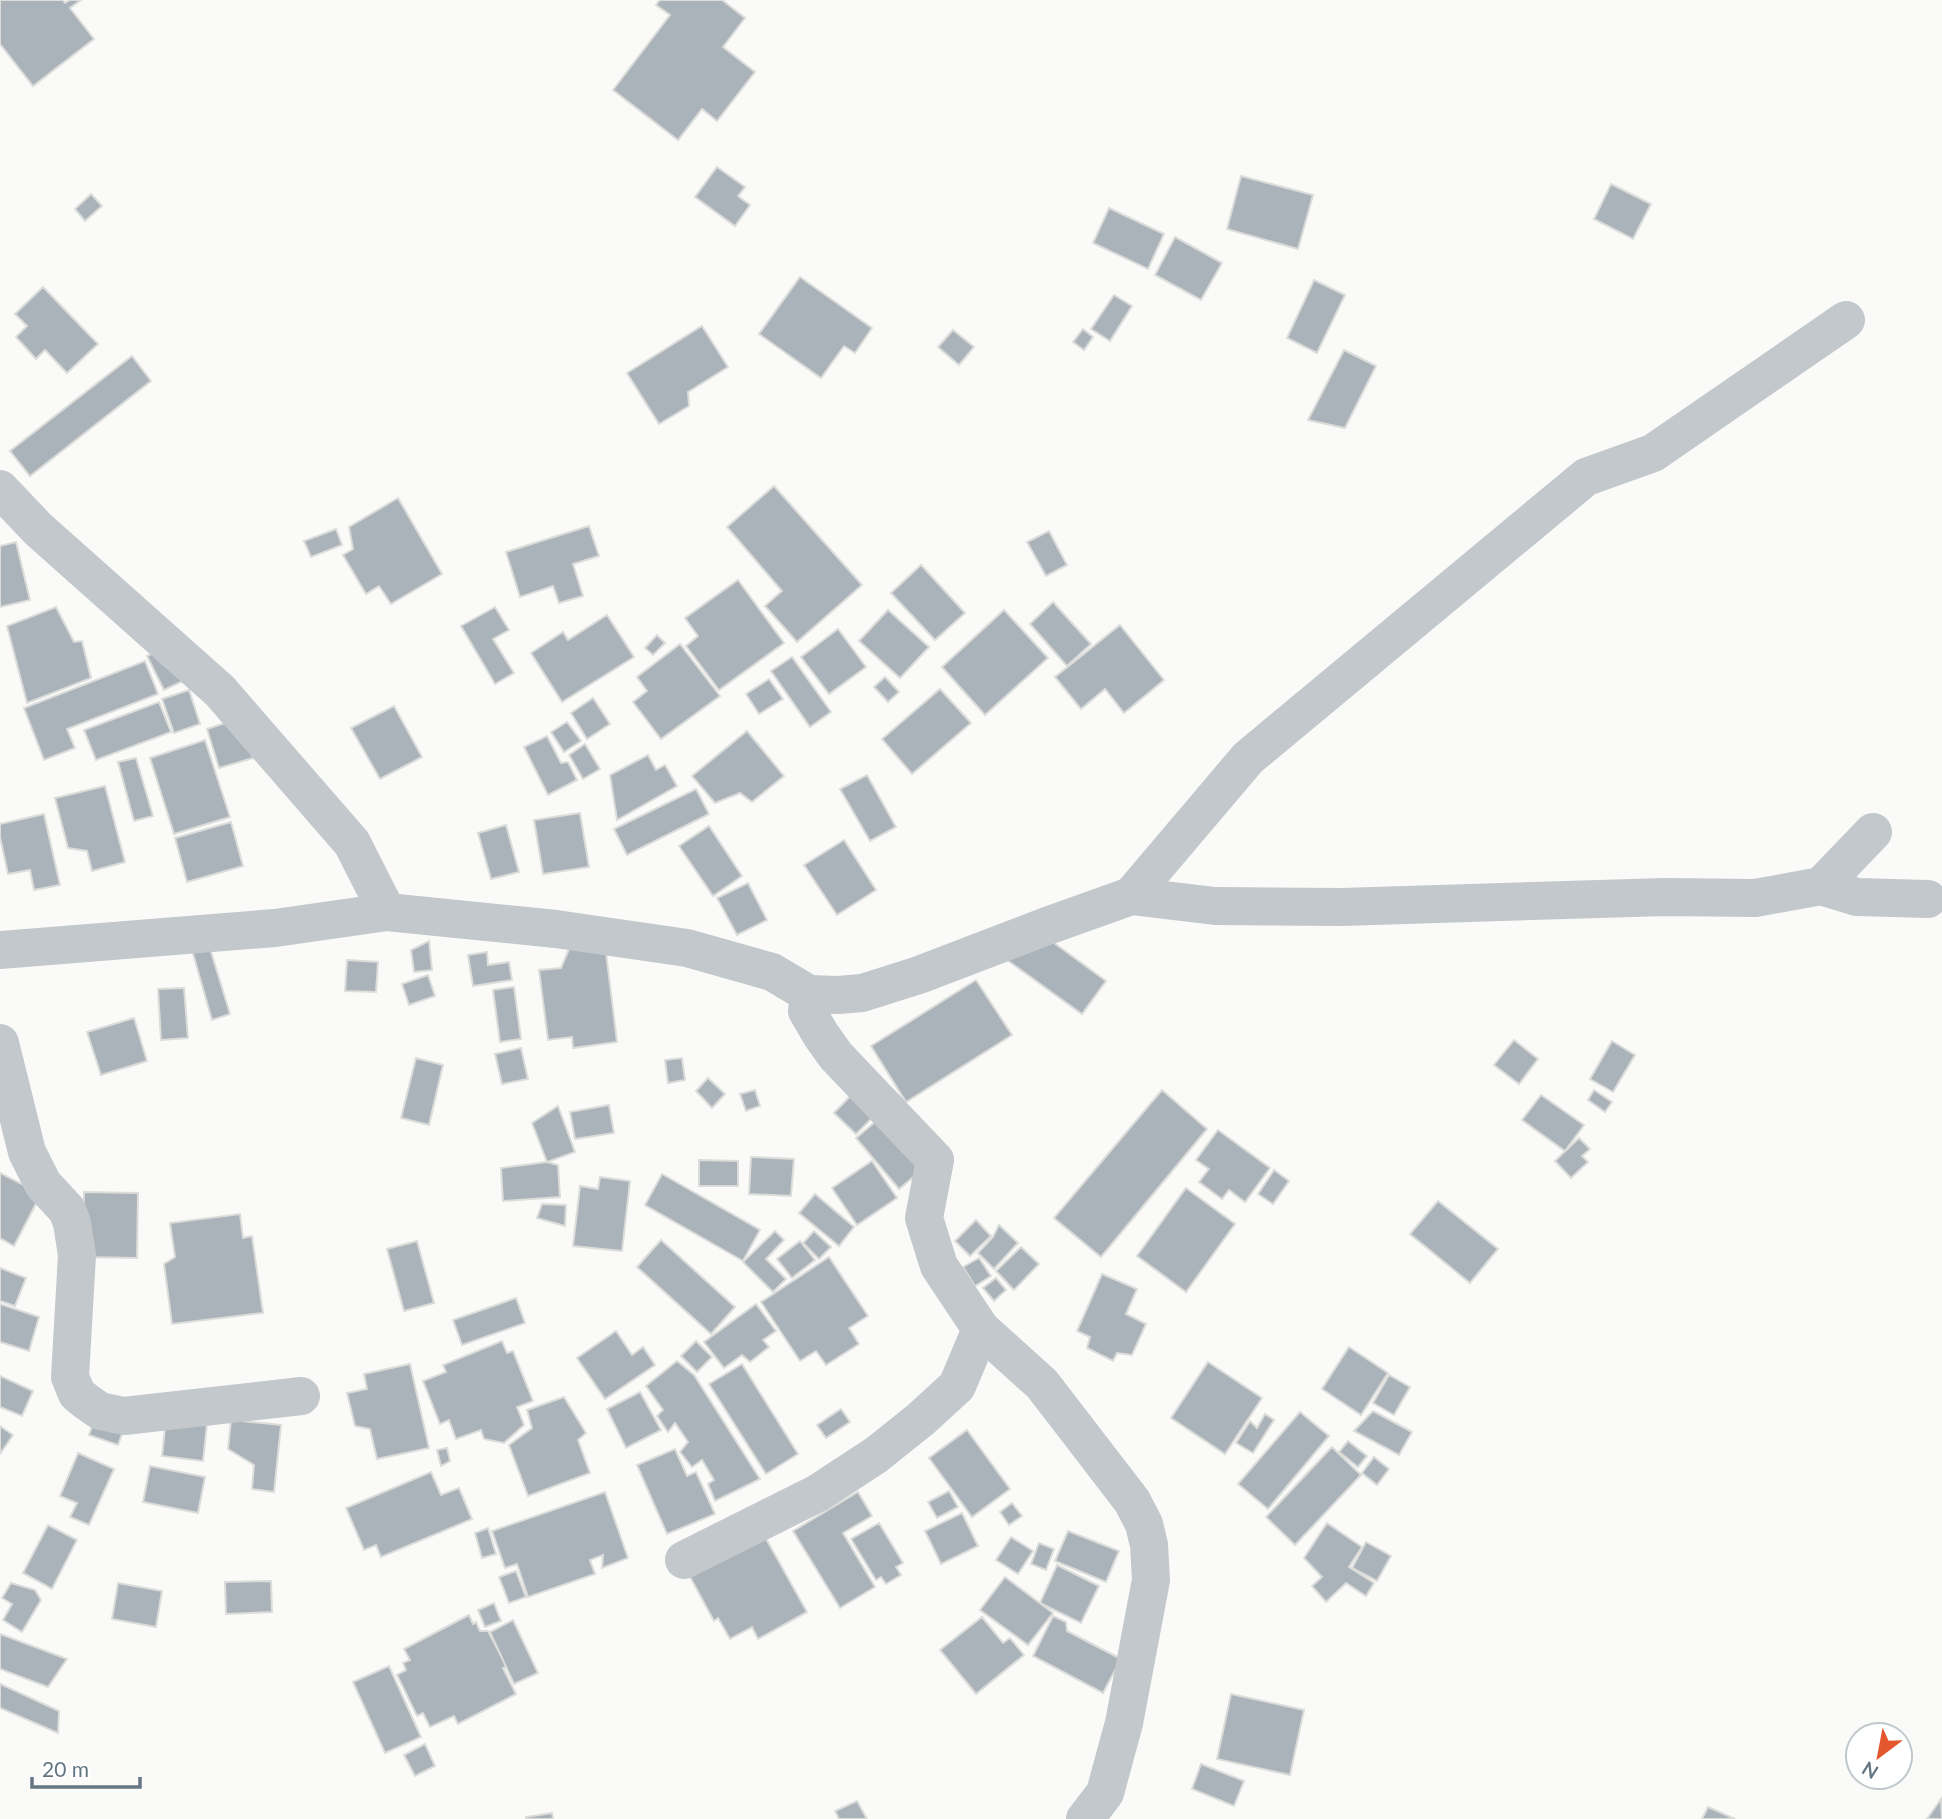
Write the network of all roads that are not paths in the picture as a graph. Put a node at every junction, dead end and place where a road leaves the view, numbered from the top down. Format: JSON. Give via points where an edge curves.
{"nodes":[{"id":1,"x":1846,"y":320,"type":"dead end"},
{"id":2,"x":0,"y":489,"type":"edge"},
{"id":3,"x":1873,"y":832,"type":"dead end"},
{"id":4,"x":1821,"y":886,"type":"junction"},
{"id":5,"x":1131,"y":896,"type":"junction"},
{"id":6,"x":1928,"y":900,"type":"dead end"},
{"id":7,"x":387,"y":912,"type":"junction"},
{"id":8,"x":0,"y":950,"type":"edge"},
{"id":9,"x":809,"y":994,"type":"junction"},
{"id":10,"x":0,"y":1043,"type":"edge"},
{"id":11,"x":981,"y":1329,"type":"junction"},
{"id":12,"x":301,"y":1396,"type":"dead end"},
{"id":13,"x":684,"y":1560,"type":"dead end"},
{"id":14,"x":1085,"y":1819,"type":"edge"}],
"edges":[{"from":1,"to":5,"type":"street","via":[[1653,453],[1586,477],[1248,758]]},
{"from":2,"to":7,"type":"street","via":[[38,529],[220,691],[352,843]]},
{"from":3,"to":4,"type":"street"},
{"from":4,"to":5,"type":"street","via":[[1755,898],[1342,908],[1215,906]]},
{"from":4,"to":6,"type":"street","via":[[1857,897]]},
{"from":5,"to":9,"type":"street","via":[[862,993]]},
{"from":7,"to":8,"type":"street","via":[[275,928]]},
{"from":7,"to":9,"type":"street","via":[[687,948],[772,972]]},
{"from":9,"to":11,"type":"street","via":[[807,1011],[836,1056],[935,1160],[924,1218],[939,1266]]},
{"from":10,"to":12,"type":"street","via":[[27,1152],[43,1184],[67,1210],[72,1223],[77,1255],[70,1377],[77,1394],[100,1411],[124,1416]]},
{"from":11,"to":13,"type":"street","via":[[957,1386],[876,1455],[818,1493]]},
{"from":11,"to":14,"type":"street","via":[[1042,1384],[1132,1501],[1149,1545],[1151,1580],[1124,1723],[1105,1793]]}]}
